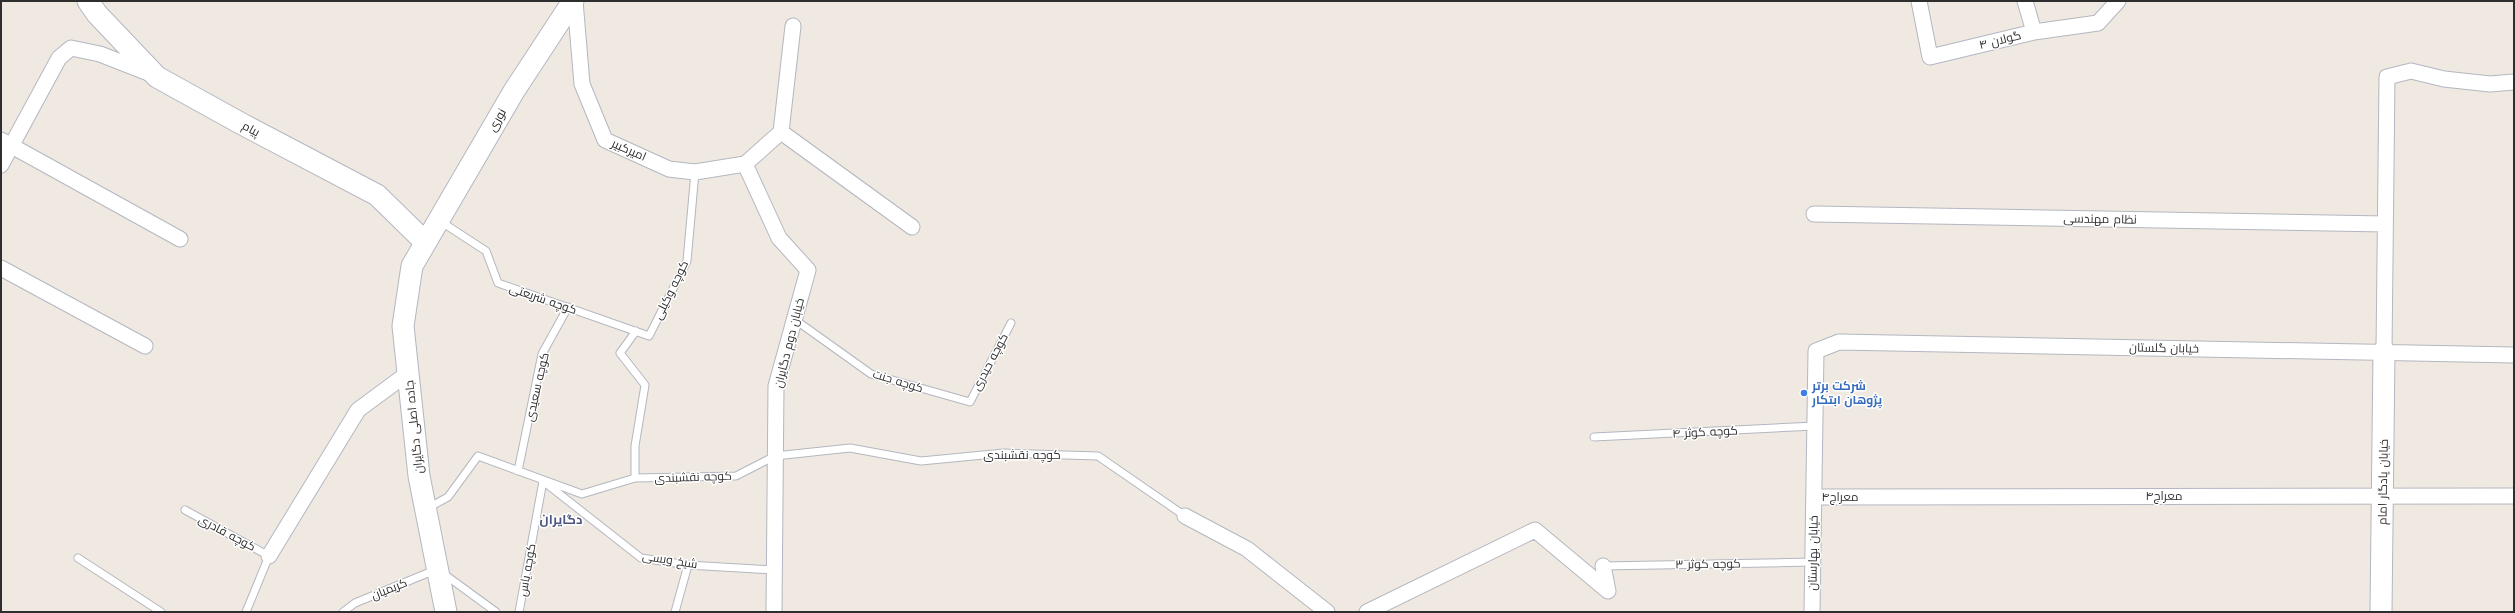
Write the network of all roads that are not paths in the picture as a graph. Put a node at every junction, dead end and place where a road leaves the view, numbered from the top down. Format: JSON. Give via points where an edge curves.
{"nodes":[{"id":1,"x":88,"y":1,"type":"edge"},
{"id":2,"x":574,"y":1,"type":"edge"},
{"id":3,"x":1919,"y":1,"type":"edge"},
{"id":4,"x":2025,"y":1,"type":"edge"},
{"id":5,"x":2118,"y":1,"type":"edge"},
{"id":6,"x":793,"y":26,"type":"dead end"},
{"id":7,"x":2034,"y":32,"type":"junction"},
{"id":8,"x":157,"y":77,"type":"junction"},
{"id":9,"x":2514,"y":82,"type":"edge"},
{"id":10,"x":781,"y":132,"type":"junction"},
{"id":11,"x":6,"y":143,"type":"edge"},
{"id":12,"x":745,"y":164,"type":"junction"},
{"id":13,"x":1,"y":165,"type":"edge"},
{"id":14,"x":695,"y":172,"type":"junction"},
{"id":15,"x":1814,"y":214,"type":"dead end"},
{"id":16,"x":440,"y":221,"type":"junction"},
{"id":17,"x":2386,"y":224,"type":"junction"},
{"id":18,"x":912,"y":227,"type":"dead end"},
{"id":19,"x":180,"y":239,"type":"dead end"},
{"id":20,"x":424,"y":242,"type":"junction"},
{"id":21,"x":1,"y":268,"type":"edge"},
{"id":22,"x":568,"y":308,"type":"junction"},
{"id":23,"x":794,"y":319,"type":"junction"},
{"id":24,"x":1011,"y":323,"type":"dead end"},
{"id":25,"x":636,"y":331,"type":"junction"},
{"id":26,"x":650,"y":336,"type":"joint"},
{"id":27,"x":145,"y":346,"type":"dead end"},
{"id":28,"x":1816,"y":351,"type":"joint"},
{"id":29,"x":2384,"y":351,"type":"junction"},
{"id":30,"x":2514,"y":355,"type":"edge"},
{"id":31,"x":408,"y":373,"type":"junction"},
{"id":32,"x":970,"y":402,"type":"joint"},
{"id":33,"x":1815,"y":426,"type":"junction"},
{"id":34,"x":1594,"y":437,"type":"dead end"},
{"id":35,"x":775,"y":456,"type":"junction"},
{"id":36,"x":518,"y":471,"type":"junction"},
{"id":37,"x":635,"y":478,"type":"junction"},
{"id":38,"x":543,"y":481,"type":"junction"},
{"id":39,"x":2382,"y":496,"type":"junction"},
{"id":40,"x":2514,"y":496,"type":"edge"},
{"id":41,"x":1814,"y":497,"type":"junction"},
{"id":42,"x":185,"y":510,"type":"dead end"},
{"id":43,"x":425,"y":510,"type":"junction"},
{"id":44,"x":1185,"y":516,"type":"joint"},
{"id":45,"x":269,"y":556,"type":"junction"},
{"id":46,"x":78,"y":558,"type":"dead end"},
{"id":47,"x":1813,"y":562,"type":"junction"},
{"id":48,"x":688,"y":565,"type":"junction"},
{"id":49,"x":1603,"y":566,"type":"joint"},
{"id":50,"x":437,"y":570,"type":"junction"},
{"id":51,"x":774,"y":570,"type":"junction"},
{"id":52,"x":161,"y":612,"type":"edge"},
{"id":53,"x":246,"y":612,"type":"edge"},
{"id":54,"x":343,"y":612,"type":"edge"},
{"id":55,"x":446,"y":612,"type":"edge"},
{"id":56,"x":496,"y":612,"type":"edge"},
{"id":57,"x":519,"y":612,"type":"edge"},
{"id":58,"x":675,"y":612,"type":"edge"},
{"id":59,"x":774,"y":612,"type":"edge"},
{"id":60,"x":1327,"y":612,"type":"edge"},
{"id":61,"x":1367,"y":612,"type":"edge"},
{"id":62,"x":1812,"y":612,"type":"edge"},
{"id":63,"x":2381,"y":612,"type":"edge"}],
"edges":[{"from":1,"to":8,"type":"street","name":"پیام","via":[[97,14]]},
{"from":2,"to":14,"type":"street","name":"امیرکبیر","via":[[582,84],[605,140],[669,169]]},
{"from":2,"to":16,"type":"street","name":"نوری","via":[[514,91]]},
{"from":3,"to":7,"type":"street","name":"گولان ۴","via":[[1930,57]]},
{"from":4,"to":7,"type":"street"},
{"from":5,"to":7,"type":"street","name":"گولان ۴","via":[[2098,23]]},
{"from":6,"to":10,"type":"street"},
{"from":8,"to":11,"type":"street","via":[[100,54],[72,48],[59,58]]},
{"from":8,"to":20,"type":"street","name":"پیام","via":[[377,195]]},
{"from":9,"to":17,"type":"street","via":[[2490,84],[2444,79],[2411,71],[2387,77]]},
{"from":10,"to":12,"type":"street"},
{"from":10,"to":18,"type":"street"},
{"from":11,"to":13,"type":"street"},
{"from":11,"to":19,"type":"street"},
{"from":12,"to":14,"type":"street","name":"امیرکبیر"},
{"from":12,"to":23,"type":"street","name":"خیابان دوم دگایران","via":[[779,238],[808,270]]},
{"from":14,"to":26,"type":"lane","name":"کوچه وکیلی","via":[[687,261]]},
{"from":15,"to":17,"type":"street","name":"نظام مهندسی"},
{"from":16,"to":20,"type":"street","name":"نوری"},
{"from":16,"to":22,"type":"lane","name":"کوچه شریعتی","via":[[486,252],[498,283]]},
{"from":17,"to":29,"type":"street"},
{"from":20,"to":31,"type":"street","name":"جاده اصلی دگایران","via":[[412,266],[403,326]]},
{"from":21,"to":27,"type":"street"},
{"from":22,"to":25,"type":"lane","name":"کوچه شریعتی"},
{"from":22,"to":36,"type":"lane","name":"کوچه سعیدی","via":[[542,354]]},
{"from":23,"to":32,"type":"lane","name":"کوچه جنت","via":[[871,374]]},
{"from":23,"to":35,"type":"street","name":"خیابان دوم دگایران","via":[[776,386]]},
{"from":24,"to":32,"type":"lane","name":"کوچه حیدری"},
{"from":25,"to":26,"type":"lane","name":"کوچه شریعتی"},
{"from":25,"to":37,"type":"lane","via":[[620,352],[645,385],[635,446]]},
{"from":28,"to":29,"type":"street","name":"خیابان گلستان","via":[[1839,342]]},
{"from":28,"to":33,"type":"street","name":"خیابان بهارستان"},
{"from":29,"to":30,"type":"street","name":"خیابان گلستان"},
{"from":29,"to":39,"type":"street","name":"خیابان یادگار امام"},
{"from":31,"to":43,"type":"street","name":"جاده اصلی دگایران","via":[[418,476]]},
{"from":31,"to":45,"type":"street","via":[[358,410]]},
{"from":33,"to":34,"type":"lane","name":"کوچه کوثر ۴"},
{"from":33,"to":41,"type":"street","name":"خیابان بهارستان"},
{"from":35,"to":37,"type":"lane","name":"کوچه نقشبندی","via":[[736,476]]},
{"from":35,"to":44,"type":"lane","name":"کوچه نقشبندی","via":[[850,448],[921,460],[1004,452],[1098,456]]},
{"from":35,"to":51,"type":"street","name":"خیابان دوم دگایران"},
{"from":36,"to":38,"type":"lane","name":"کوچه نقشبندی"},
{"from":36,"to":43,"type":"lane","name":"کوچه نقشبندی","via":[[478,456],[448,497]]},
{"from":37,"to":38,"type":"lane","name":"کوچه نقشبندی","via":[[582,494]]},
{"from":38,"to":48,"type":"lane","name":"شیخ ویسی","via":[[641,558]]},
{"from":38,"to":57,"type":"lane","name":"کوچه یاس"},
{"from":39,"to":40,"type":"street","name":"معراج۴"},
{"from":39,"to":41,"type":"street","name":"معراج۴"},
{"from":39,"to":63,"type":"street","name":"خیابان یادگار امام"},
{"from":41,"to":47,"type":"street","name":"خیابان بهارستان"},
{"from":42,"to":45,"type":"lane","name":"کوچه قادری"},
{"from":43,"to":50,"type":"street","name":"جاده اصلی دگایران"},
{"from":44,"to":60,"type":"street","via":[[1247,549]]},
{"from":45,"to":53,"type":"lane"},
{"from":46,"to":52,"type":"lane"},
{"from":47,"to":49,"type":"lane","name":"کوچه کوثر ۳"},
{"from":47,"to":62,"type":"street","name":"خیابان بهارستان"},
{"from":48,"to":51,"type":"lane","name":"شیخ ویسی"},
{"from":48,"to":58,"type":"lane"},
{"from":49,"to":61,"type":"street","via":[[1608,591],[1536,530]]},
{"from":50,"to":54,"type":"lane","name":"کریمیان","via":[[356,603]]},
{"from":50,"to":55,"type":"street","name":"جاده اصلی دگایران"},
{"from":50,"to":56,"type":"lane"},
{"from":51,"to":59,"type":"street","name":"خیابان دوم دگایران"}]}
